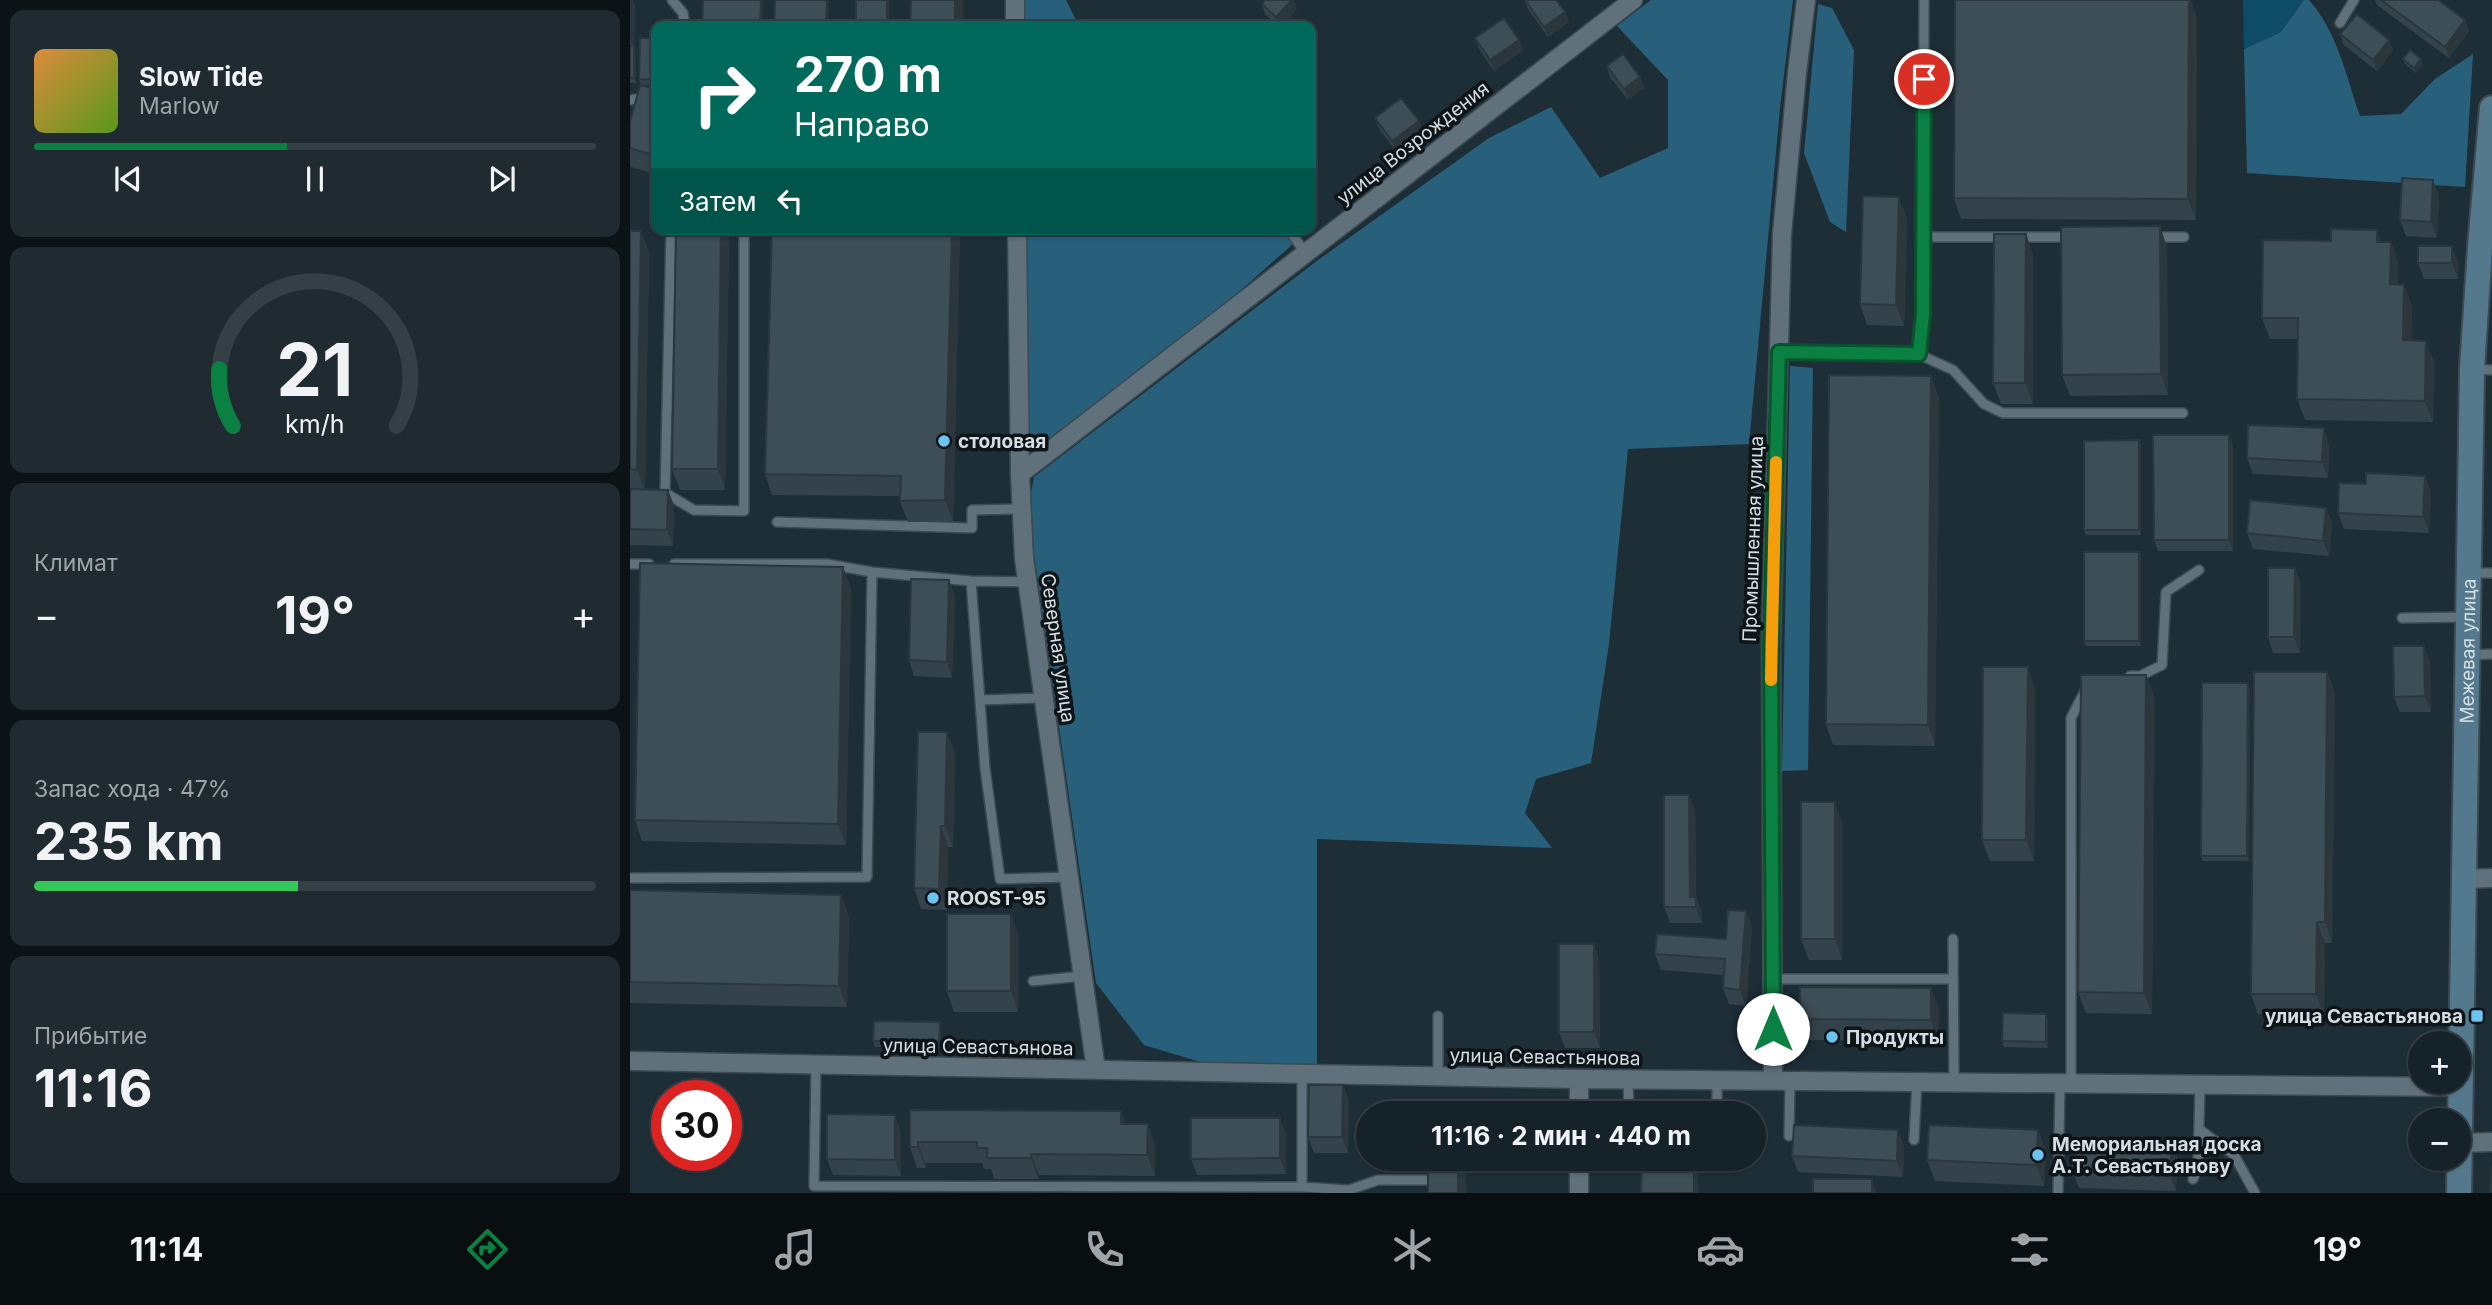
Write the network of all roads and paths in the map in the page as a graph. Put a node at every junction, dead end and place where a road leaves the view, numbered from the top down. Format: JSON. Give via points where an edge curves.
{"nodes":[{"id":1,"x":672,"y":0,"type":"edge"},
{"id":2,"x":1015,"y":0,"type":"edge"},
{"id":3,"x":1633,"y":0,"type":"edge"},
{"id":4,"x":1806,"y":0,"type":"edge"},
{"id":5,"x":1924,"y":0,"type":"edge"},
{"id":6,"x":2354,"y":0,"type":"edge"},
{"id":7,"x":684,"y":21,"type":"edge"},
{"id":8,"x":1015,"y":21,"type":"edge"},
{"id":9,"x":2340,"y":23,"type":"dead end"},
{"id":10,"x":651,"y":97,"type":"edge"},
{"id":11,"x":630,"y":100,"type":"edge"},
{"id":12,"x":2492,"y":108,"type":"edge"},
{"id":13,"x":671,"y":235,"type":"edge"},
{"id":14,"x":744,"y":235,"type":"edge"},
{"id":15,"x":1017,"y":235,"type":"edge"},
{"id":16,"x":1293,"y":235,"type":"edge"},
{"id":17,"x":1924,"y":237,"type":"junction"},
{"id":18,"x":2088,"y":237,"type":"edge"},
{"id":19,"x":2143,"y":237,"type":"edge"},
{"id":20,"x":2184,"y":237,"type":"dead end"},
{"id":21,"x":1305,"y":253,"type":"junction"},
{"id":22,"x":1779,"y":352,"type":"junction"},
{"id":23,"x":1919,"y":354,"type":"junction"},
{"id":24,"x":2482,"y":370,"type":"edge"},
{"id":25,"x":2183,"y":413,"type":"dead end"},
{"id":26,"x":1020,"y":474,"type":"junction"},
{"id":27,"x":1021,"y":509,"type":"junction"},
{"id":28,"x":776,"y":522,"type":"dead end"},
{"id":29,"x":630,"y":564,"type":"edge"},
{"id":30,"x":656,"y":564,"type":"edge"},
{"id":31,"x":669,"y":564,"type":"edge"},
{"id":32,"x":2199,"y":570,"type":"dead end"},
{"id":33,"x":872,"y":572,"type":"junction"},
{"id":34,"x":2480,"y":573,"type":"edge"},
{"id":35,"x":971,"y":582,"type":"junction"},
{"id":36,"x":1027,"y":582,"type":"junction"},
{"id":37,"x":2468,"y":617,"type":"junction"},
{"id":38,"x":2402,"y":618,"type":"dead end"},
{"id":39,"x":2492,"y":654,"type":"edge"},
{"id":40,"x":2467,"y":655,"type":"junction"},
{"id":41,"x":2116,"y":675,"type":"edge"},
{"id":42,"x":2095,"y":682,"type":"edge"},
{"id":43,"x":1043,"y":698,"type":"junction"},
{"id":44,"x":981,"y":700,"type":"junction"},
{"id":45,"x":1069,"y":877,"type":"junction"},
{"id":46,"x":630,"y":878,"type":"edge"},
{"id":47,"x":2492,"y":878,"type":"edge"},
{"id":48,"x":2462,"y":880,"type":"junction"},
{"id":49,"x":1953,"y":939,"type":"dead end"},
{"id":50,"x":1083,"y":976,"type":"junction"},
{"id":51,"x":1773,"y":979,"type":"junction"},
{"id":52,"x":1953,"y":979,"type":"junction"},
{"id":53,"x":1033,"y":981,"type":"dead end"},
{"id":54,"x":1438,"y":1016,"type":"dead end"},
{"id":55,"x":2461,"y":1031,"type":"edge"},
{"id":56,"x":630,"y":1061,"type":"edge"},
{"id":57,"x":816,"y":1065,"type":"junction"},
{"id":58,"x":1096,"y":1070,"type":"junction"},
{"id":59,"x":1302,"y":1074,"type":"junction"},
{"id":60,"x":1438,"y":1077,"type":"junction"},
{"id":61,"x":1579,"y":1079,"type":"junction"},
{"id":62,"x":1629,"y":1079,"type":"junction"},
{"id":63,"x":1717,"y":1079,"type":"junction"},
{"id":64,"x":1782,"y":1080,"type":"junction"},
{"id":65,"x":1917,"y":1081,"type":"junction"},
{"id":66,"x":1954,"y":1082,"type":"junction"},
{"id":67,"x":2065,"y":1083,"type":"junction"},
{"id":68,"x":2200,"y":1084,"type":"junction"},
{"id":69,"x":2408,"y":1086,"type":"edge"},
{"id":70,"x":1579,"y":1101,"type":"edge"},
{"id":71,"x":1629,"y":1101,"type":"edge"},
{"id":72,"x":1717,"y":1101,"type":"edge"},
{"id":73,"x":2199,"y":1129,"type":"junction"},
{"id":74,"x":1789,"y":1136,"type":"dead end"},
{"id":75,"x":1914,"y":1140,"type":"dead end"},
{"id":76,"x":2492,"y":1142,"type":"edge"},
{"id":77,"x":2471,"y":1143,"type":"edge"},
{"id":78,"x":1579,"y":1171,"type":"edge"},
{"id":79,"x":2459,"y":1171,"type":"edge"},
{"id":80,"x":2193,"y":1179,"type":"dead end"},
{"id":81,"x":1426,"y":1180,"type":"edge"},
{"id":82,"x":1302,"y":1187,"type":"junction"},
{"id":83,"x":1319,"y":1190,"type":"edge"},
{"id":84,"x":1579,"y":1193,"type":"edge"},
{"id":85,"x":2058,"y":1193,"type":"edge"},
{"id":86,"x":2255,"y":1193,"type":"edge"},
{"id":87,"x":2459,"y":1193,"type":"edge"}],
"edges":[{"from":1,"to":7,"type":"lane"},
{"from":2,"to":8,"type":"street"},
{"from":3,"to":21,"type":"street","name":"улица Возрождения"},
{"from":4,"to":22,"type":"street","name":"Промышленная улица","via":[[1783,234]]},
{"from":5,"to":17,"type":"lane"},
{"from":6,"to":9,"type":"lane"},
{"from":10,"to":11,"type":"lane"},
{"from":12,"to":24,"type":"street","name":"Межевая улица","via":[[2480,247]]},
{"from":13,"to":14,"type":"lane","via":[[665,493],[694,510],[744,511]]},
{"from":15,"to":26,"type":"street","name":"Северная улица"},
{"from":16,"to":21,"type":"lane"},
{"from":17,"to":18,"type":"lane"},
{"from":17,"to":23,"type":"lane"},
{"from":19,"to":20,"type":"lane"},
{"from":21,"to":26,"type":"street","name":"улица Возрождения"},
{"from":22,"to":23,"type":"lane"},
{"from":22,"to":51,"type":"street","name":"Промышленная улица","via":[[1771,643]]},
{"from":23,"to":25,"type":"lane","via":[[1953,370],[1984,404],[2003,413]]},
{"from":24,"to":34,"type":"street","name":"Межевая улица"},
{"from":26,"to":27,"type":"street","name":"Северная улица"},
{"from":27,"to":28,"type":"lane","via":[[972,510],[972,528]]},
{"from":27,"to":36,"type":"street","name":"Северная улица"},
{"from":29,"to":30,"type":"lane"},
{"from":31,"to":33,"type":"lane","via":[[827,564]]},
{"from":32,"to":41,"type":"lane","via":[[2166,592],[2162,665],[2140,676]]},
{"from":33,"to":35,"type":"lane"},
{"from":33,"to":46,"type":"lane","via":[[867,877]]},
{"from":34,"to":37,"type":"street","name":"Межевая улица"},
{"from":35,"to":36,"type":"lane"},
{"from":35,"to":44,"type":"lane"},
{"from":36,"to":43,"type":"street","name":"Северная улица"},
{"from":37,"to":38,"type":"lane"},
{"from":37,"to":40,"type":"street","name":"Межевая улица"},
{"from":39,"to":40,"type":"lane"},
{"from":40,"to":48,"type":"street","name":"Межевая улица"},
{"from":42,"to":67,"type":"lane","via":[[2086,688],[2071,718]]},
{"from":43,"to":44,"type":"lane"},
{"from":43,"to":45,"type":"street","name":"Северная улица"},
{"from":44,"to":45,"type":"lane","via":[[1000,879]]},
{"from":45,"to":50,"type":"street","name":"Северная улица"},
{"from":47,"to":48,"type":"street"},
{"from":48,"to":55,"type":"street","name":"Межевая улица"},
{"from":49,"to":52,"type":"lane"},
{"from":50,"to":53,"type":"lane"},
{"from":50,"to":58,"type":"street","name":"Северная улица"},
{"from":51,"to":52,"type":"lane"},
{"from":51,"to":64,"type":"street","name":"Промышленная улица"},
{"from":52,"to":66,"type":"lane"},
{"from":54,"to":60,"type":"lane"},
{"from":56,"to":57,"type":"street","name":"улица Севастьянова"},
{"from":57,"to":58,"type":"street","name":"улица Севастьянова"},
{"from":57,"to":82,"type":"lane","via":[[814,1186]]},
{"from":58,"to":59,"type":"street","name":"улица Севастьянова"},
{"from":59,"to":60,"type":"street","name":"улица Севастьянова"},
{"from":59,"to":82,"type":"lane"},
{"from":60,"to":61,"type":"street","name":"улица Севастьянова"},
{"from":61,"to":62,"type":"street","name":"улица Севастьянова"},
{"from":61,"to":70,"type":"street"},
{"from":62,"to":63,"type":"street","name":"улица Севастьянова"},
{"from":62,"to":71,"type":"lane"},
{"from":63,"to":64,"type":"street","name":"улица Севастьянова"},
{"from":63,"to":72,"type":"lane"},
{"from":64,"to":65,"type":"street","name":"улица Севастьянова"},
{"from":64,"to":74,"type":"lane"},
{"from":65,"to":66,"type":"street","name":"улица Севастьянова"},
{"from":65,"to":75,"type":"lane"},
{"from":66,"to":67,"type":"street","name":"улица Севастьянова"},
{"from":67,"to":68,"type":"street","name":"улица Севастьянова"},
{"from":67,"to":85,"type":"lane"},
{"from":68,"to":69,"type":"street","name":"улица Севастьянова"},
{"from":68,"to":73,"type":"lane"},
{"from":73,"to":80,"type":"lane"},
{"from":73,"to":86,"type":"lane","via":[[2234,1155]]},
{"from":76,"to":77,"type":"street"},
{"from":78,"to":84,"type":"street"},
{"from":79,"to":87,"type":"street","name":"Межевая улица"},
{"from":81,"to":83,"type":"lane","via":[[1378,1180],[1349,1189]]},
{"from":82,"to":83,"type":"lane"}]}
